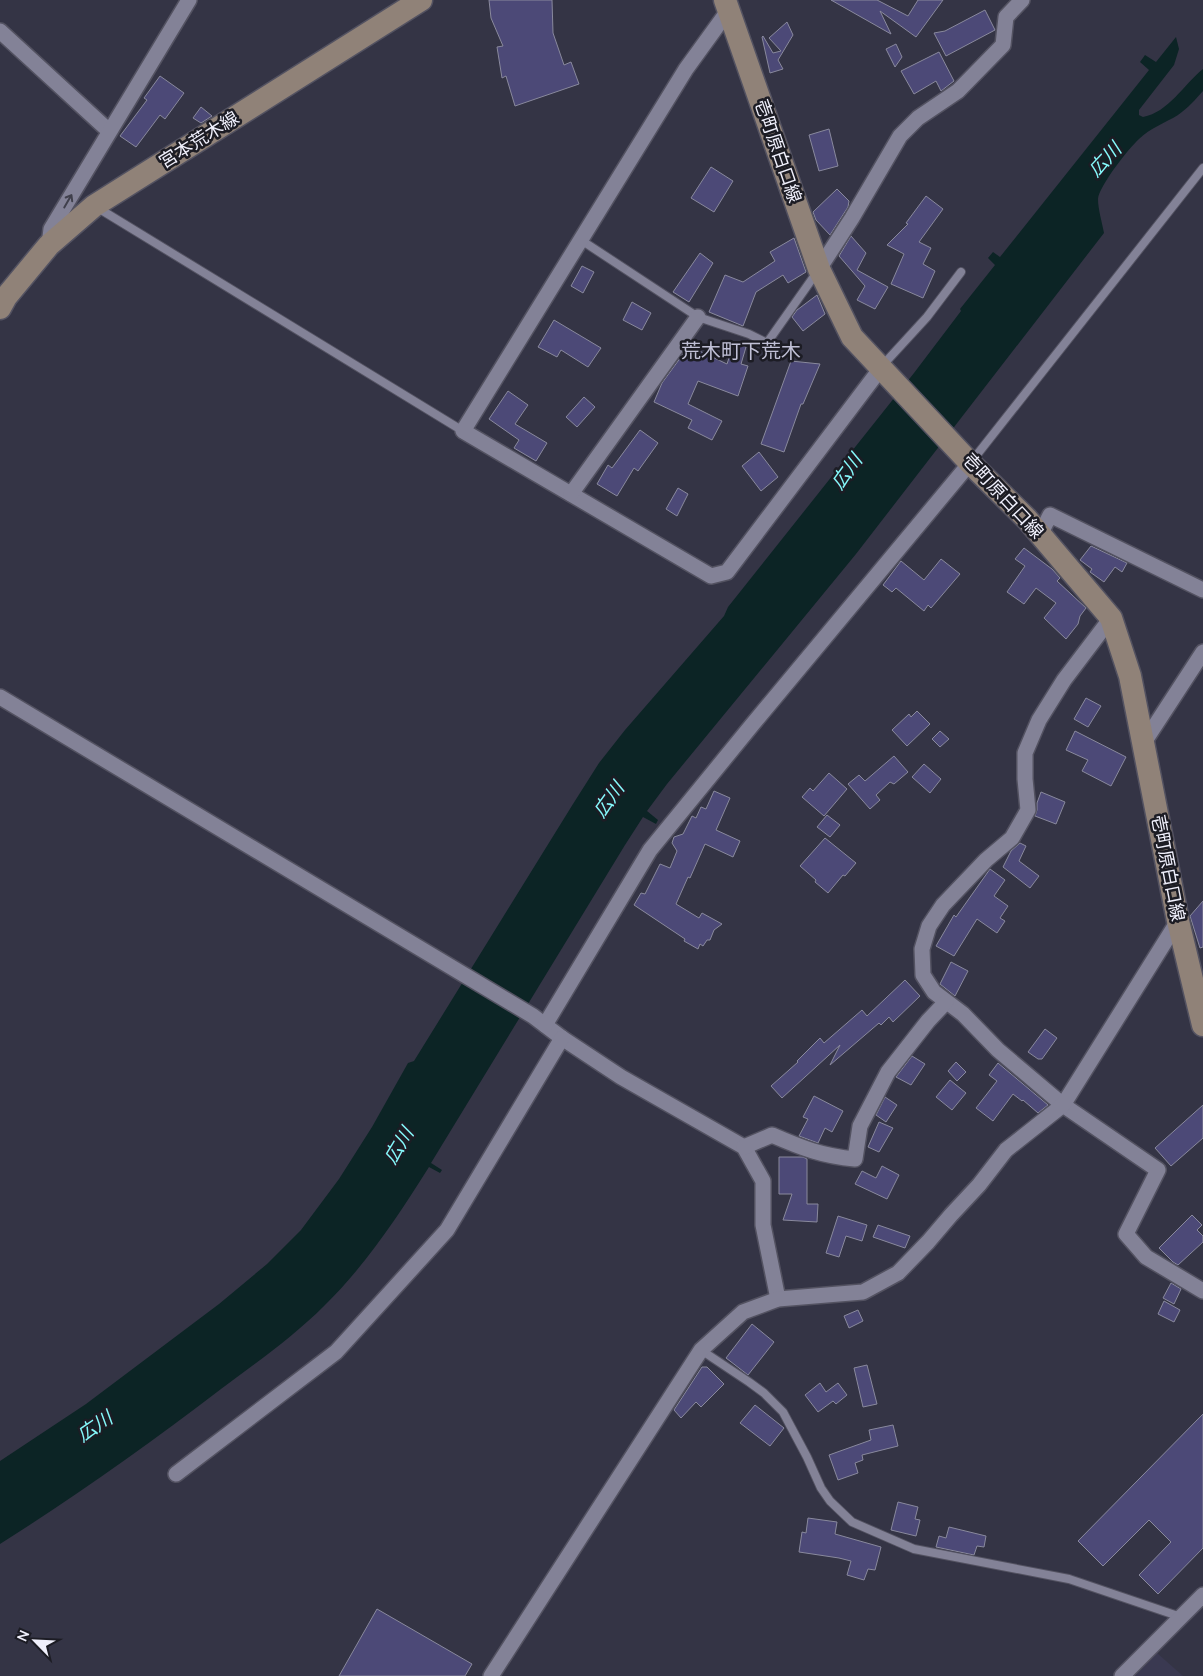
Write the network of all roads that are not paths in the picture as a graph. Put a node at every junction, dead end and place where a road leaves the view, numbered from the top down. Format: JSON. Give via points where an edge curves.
{"nodes":[{"id":1,"x":189,"y":0,"type":"edge"},
{"id":2,"x":421,"y":0,"type":"edge"},
{"id":3,"x":1022,"y":0,"type":"edge"},
{"id":4,"x":726,"y":5,"type":"edge"},
{"id":5,"x":0,"y":32,"type":"edge"},
{"id":6,"x":109,"y":131,"type":"junction"},
{"id":7,"x":1203,"y":168,"type":"edge"},
{"id":8,"x":94,"y":206,"type":"junction"},
{"id":9,"x":581,"y":240,"type":"junction"},
{"id":10,"x":49,"y":245,"type":"junction"},
{"id":11,"x":819,"y":269,"type":"junction"},
{"id":12,"x":961,"y":272,"type":"dead end"},
{"id":13,"x":0,"y":308,"type":"edge"},
{"id":14,"x":698,"y":317,"type":"junction"},
{"id":15,"x":884,"y":371,"type":"junction"},
{"id":16,"x":463,"y":431,"type":"junction"},
{"id":17,"x":964,"y":456,"type":"junction"},
{"id":18,"x":572,"y":494,"type":"junction"},
{"id":19,"x":1040,"y":535,"type":"junction"},
{"id":20,"x":1203,"y":590,"type":"edge"},
{"id":21,"x":1111,"y":618,"type":"junction"},
{"id":22,"x":1203,"y":652,"type":"edge"},
{"id":23,"x":0,"y":697,"type":"edge"},
{"id":24,"x":1143,"y":744,"type":"junction"},
{"id":25,"x":1178,"y":921,"type":"junction"},
{"id":26,"x":946,"y":1002,"type":"junction"},
{"id":27,"x":539,"y":1021,"type":"junction"},
{"id":28,"x":1203,"y":1024,"type":"edge"},
{"id":29,"x":562,"y":1038,"type":"junction"},
{"id":30,"x":1063,"y":1105,"type":"junction"},
{"id":31,"x":744,"y":1147,"type":"junction"},
{"id":32,"x":1203,"y":1291,"type":"edge"},
{"id":33,"x":778,"y":1299,"type":"junction"},
{"id":34,"x":700,"y":1350,"type":"junction"},
{"id":35,"x":176,"y":1474,"type":"dead end"},
{"id":36,"x":1203,"y":1595,"type":"edge"},
{"id":37,"x":1181,"y":1617,"type":"junction"},
{"id":38,"x":491,"y":1676,"type":"edge"},
{"id":39,"x":1122,"y":1676,"type":"edge"}],
"edges":[{"from":1,"to":6,"type":"street"},
{"from":2,"to":8,"type":"main road","name":"宮本荒木線"},
{"from":3,"to":11,"type":"street","via":[[1006,17],[1003,45],[958,91],[918,118],[900,136]]},
{"from":4,"to":9,"type":"street"},
{"from":4,"to":11,"type":"main road","name":"壱町原白口線"},
{"from":5,"to":6,"type":"street"},
{"from":10,"to":6,"type":"street","one_way":true,"via":[[51,229]]},
{"from":7,"to":17,"type":"lane"},
{"from":8,"to":10,"type":"main road","name":"宮本荒木線"},
{"from":8,"to":16,"type":"lane"},
{"from":9,"to":14,"type":"lane"},
{"from":9,"to":16,"type":"street"},
{"from":10,"to":13,"type":"main road","name":"宮本荒木線"},
{"from":11,"to":14,"type":"lane","via":[[767,343]]},
{"from":11,"to":15,"type":"main road","name":"壱町原白口線","via":[[852,337]]},
{"from":12,"to":15,"type":"lane"},
{"from":14,"to":18,"type":"street"},
{"from":15,"to":17,"type":"main road","name":"壱町原白口線"},
{"from":15,"to":18,"type":"street","via":[[726,572],[711,576]]},
{"from":16,"to":18,"type":"street"},
{"from":17,"to":19,"type":"main road","name":"壱町原白口線"},
{"from":17,"to":27,"type":"street","via":[[650,850]]},
{"from":19,"to":20,"type":"street","via":[[1050,515]]},
{"from":19,"to":21,"type":"main road","name":"壱町原白口線"},
{"from":21,"to":24,"type":"main road","name":"壱町原白口線","via":[[1130,676]]},
{"from":21,"to":26,"type":"street","via":[[1064,680],[1039,720],[1025,753],[1028,810],[1012,838],[973,873],[943,905],[929,926],[922,949],[923,975],[934,992]]},
{"from":22,"to":24,"type":"street"},
{"from":23,"to":27,"type":"street"},
{"from":24,"to":25,"type":"main road","name":"壱町原白口線"},
{"from":25,"to":28,"type":"main road","name":"壱町原白口線"},
{"from":25,"to":30,"type":"street"},
{"from":26,"to":30,"type":"street"},
{"from":26,"to":31,"type":"street","via":[[888,1072],[860,1126],[855,1159],[807,1150],[772,1135]]},
{"from":27,"to":29,"type":"street"},
{"from":29,"to":31,"type":"street","via":[[622,1077]]},
{"from":29,"to":35,"type":"street","via":[[447,1230],[336,1352]]},
{"from":30,"to":32,"type":"street","via":[[1158,1170],[1126,1234],[1146,1257]]},
{"from":30,"to":33,"type":"street","via":[[1006,1150],[979,1185],[898,1273],[863,1292]]},
{"from":31,"to":33,"type":"street","via":[[763,1181],[763,1226]]},
{"from":33,"to":34,"type":"street","via":[[743,1312]]},
{"from":34,"to":37,"type":"lane","via":[[764,1393],[783,1412],[821,1488],[852,1522],[914,1549],[1069,1579]]},
{"from":34,"to":38,"type":"street"},
{"from":36,"to":37,"type":"street"},
{"from":37,"to":39,"type":"street"}]}
